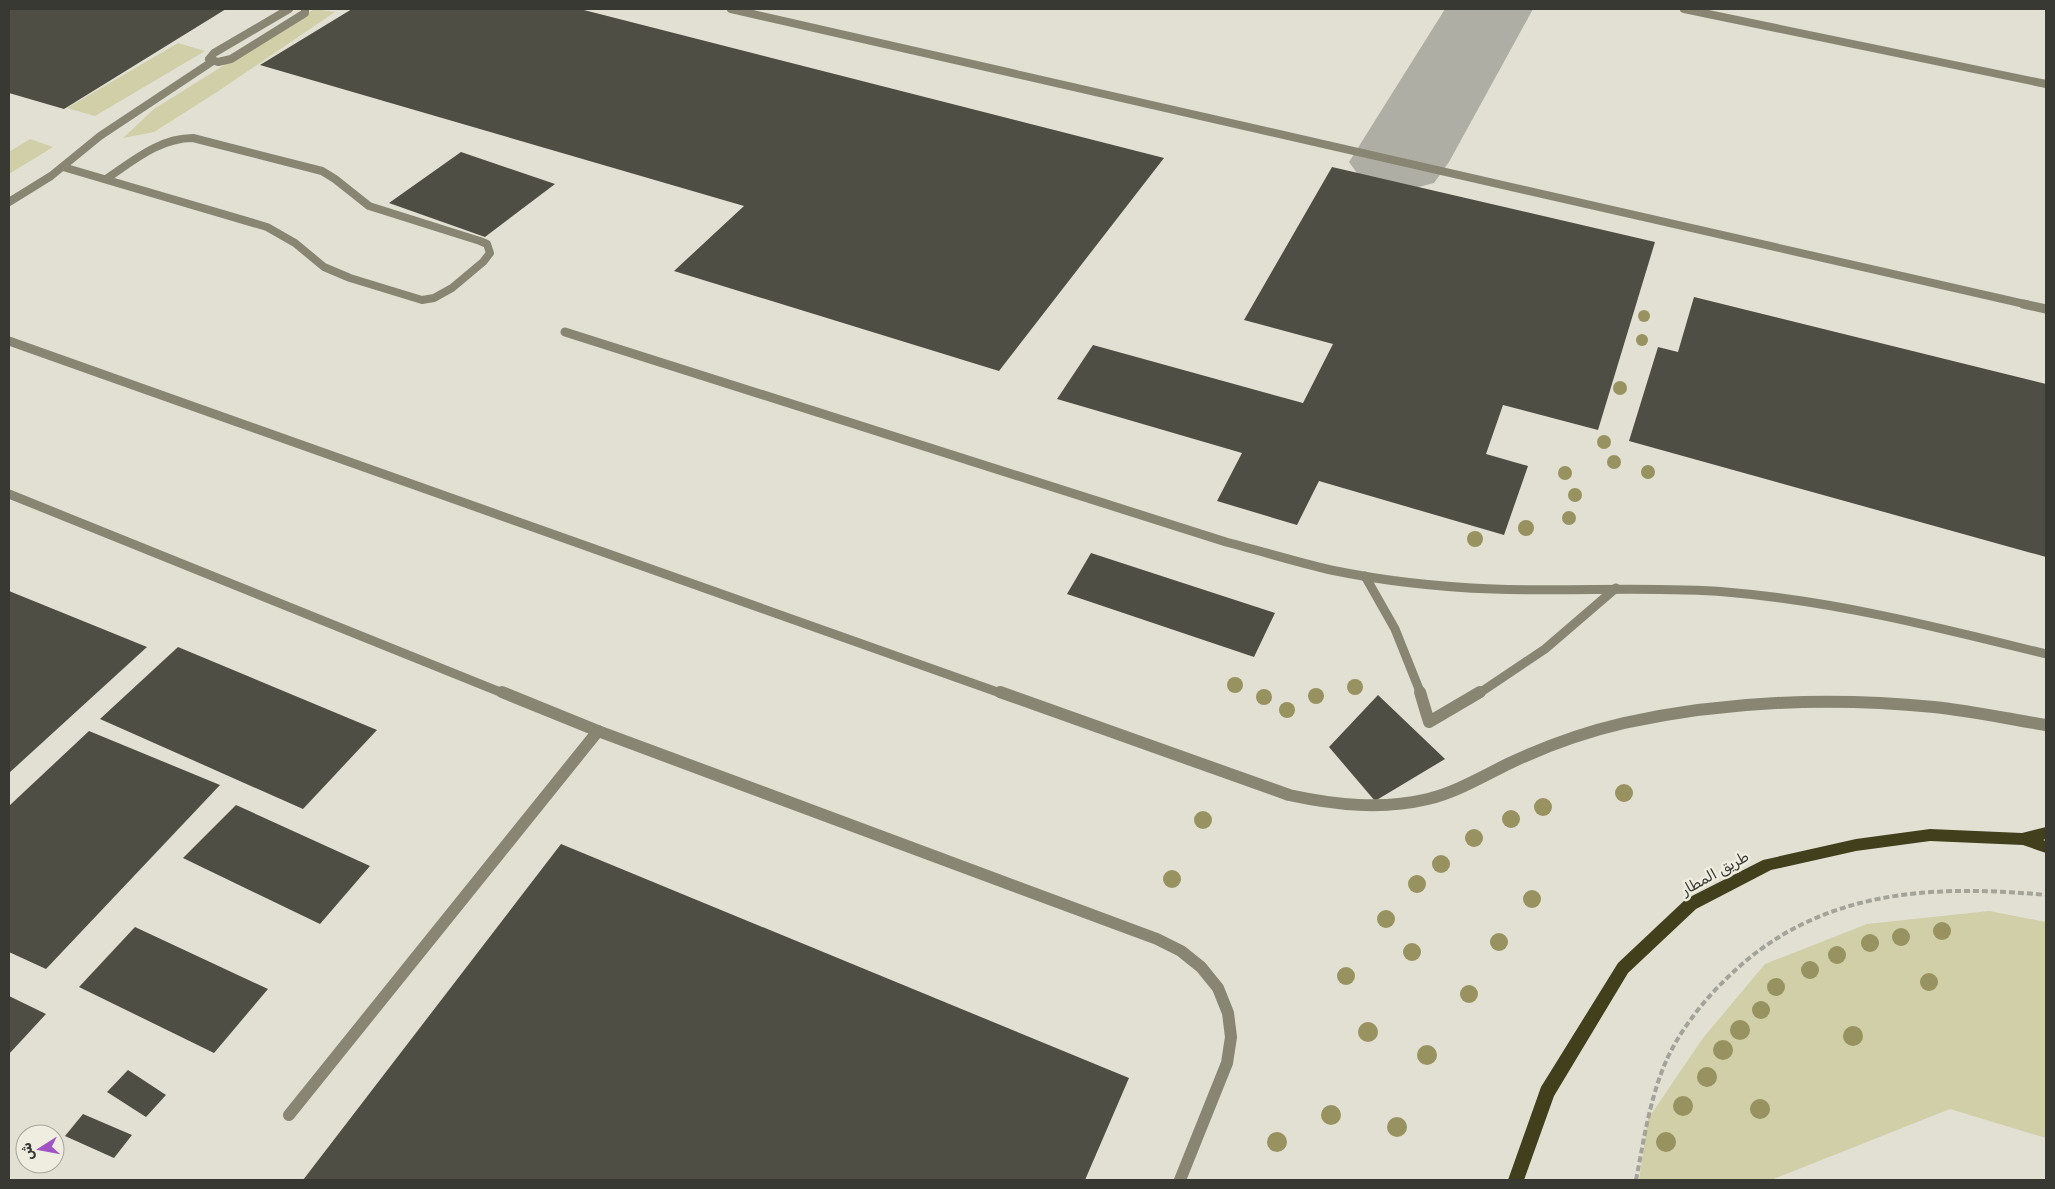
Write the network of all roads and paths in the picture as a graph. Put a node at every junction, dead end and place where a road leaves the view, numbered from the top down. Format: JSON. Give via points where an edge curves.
{"nodes":[{"id":1,"x":289,"y":9,"type":"edge"},
{"id":2,"x":305,"y":9,"type":"edge"},
{"id":3,"x":731,"y":9,"type":"edge"},
{"id":4,"x":1684,"y":9,"type":"edge"},
{"id":5,"x":213,"y":61,"type":"junction"},
{"id":6,"x":2046,"y":84,"type":"edge"},
{"id":7,"x":64,"y":167,"type":"junction"},
{"id":8,"x":106,"y":179,"type":"junction"},
{"id":9,"x":9,"y":202,"type":"edge"},
{"id":10,"x":2046,"y":310,"type":"edge"},
{"id":11,"x":566,"y":332,"type":"dead end"},
{"id":12,"x":9,"y":341,"type":"edge"},
{"id":13,"x":9,"y":494,"type":"edge"},
{"id":14,"x":1365,"y":576,"type":"junction"},
{"id":15,"x":1616,"y":588,"type":"junction"},
{"id":16,"x":2046,"y":654,"type":"edge"},
{"id":17,"x":2046,"y":725,"type":"edge"},
{"id":18,"x":598,"y":730,"type":"junction"},
{"id":19,"x":2046,"y":833,"type":"edge"},
{"id":20,"x":2022,"y":839,"type":"junction"},
{"id":21,"x":2046,"y":847,"type":"edge"},
{"id":22,"x":2046,"y":895,"type":"edge"},
{"id":23,"x":289,"y":1115,"type":"dead end"},
{"id":24,"x":1180,"y":1180,"type":"edge"},
{"id":25,"x":1516,"y":1180,"type":"edge"},
{"id":26,"x":1636,"y":1180,"type":"edge"}],
"edges":[{"from":1,"to":5,"type":"lane","via":[[214,53],[209,59]]},
{"from":2,"to":5,"type":"lane","via":[[302,15],[231,59]]},
{"from":3,"to":10,"type":"lane"},
{"from":4,"to":6,"type":"lane"},
{"from":5,"to":7,"type":"lane","via":[[100,136]]},
{"from":7,"to":8,"type":"lane"},
{"from":7,"to":9,"type":"lane"},
{"from":8,"to":8,"type":"lane","via":[[267,228],[295,244],[324,267],[411,298],[422,300],[444,294],[483,262],[490,252],[487,244],[369,206],[322,171],[193,138],[169,140]]},
{"from":11,"to":14,"type":"lane","via":[[1226,542]]},
{"from":12,"to":17,"type":"lane","via":[[1289,795],[1324,803],[1395,806],[1428,799],[1460,789],[1511,762],[1565,740],[1680,712],[1741,704],[1804,700],[1869,702],[1936,707]]},
{"from":13,"to":18,"type":"lane"},
{"from":14,"to":15,"type":"lane","via":[[1491,588]]},
{"from":14,"to":15,"type":"lane","via":[[1403,644],[1429,722],[1533,658]]},
{"from":15,"to":16,"type":"lane","via":[[1726,592],[1830,605]]},
{"from":18,"to":23,"type":"lane"},
{"from":18,"to":24,"type":"lane","via":[[1157,939],[1181,951],[1201,967],[1218,988],[1228,1012],[1231,1037],[1227,1063]]},
{"from":19,"to":20,"type":"main road"},
{"from":20,"to":21,"type":"main road"},
{"from":20,"to":25,"type":"main road","name":"طريق المطار","via":[[1930,835],[1856,845],[1768,864],[1691,904],[1623,968],[1548,1092]]},
{"from":22,"to":26,"type":"path","via":[[1959,888],[1905,893],[1854,904],[1814,918],[1767,943],[1732,970],[1701,1004],[1675,1043],[1656,1089]]}]}
